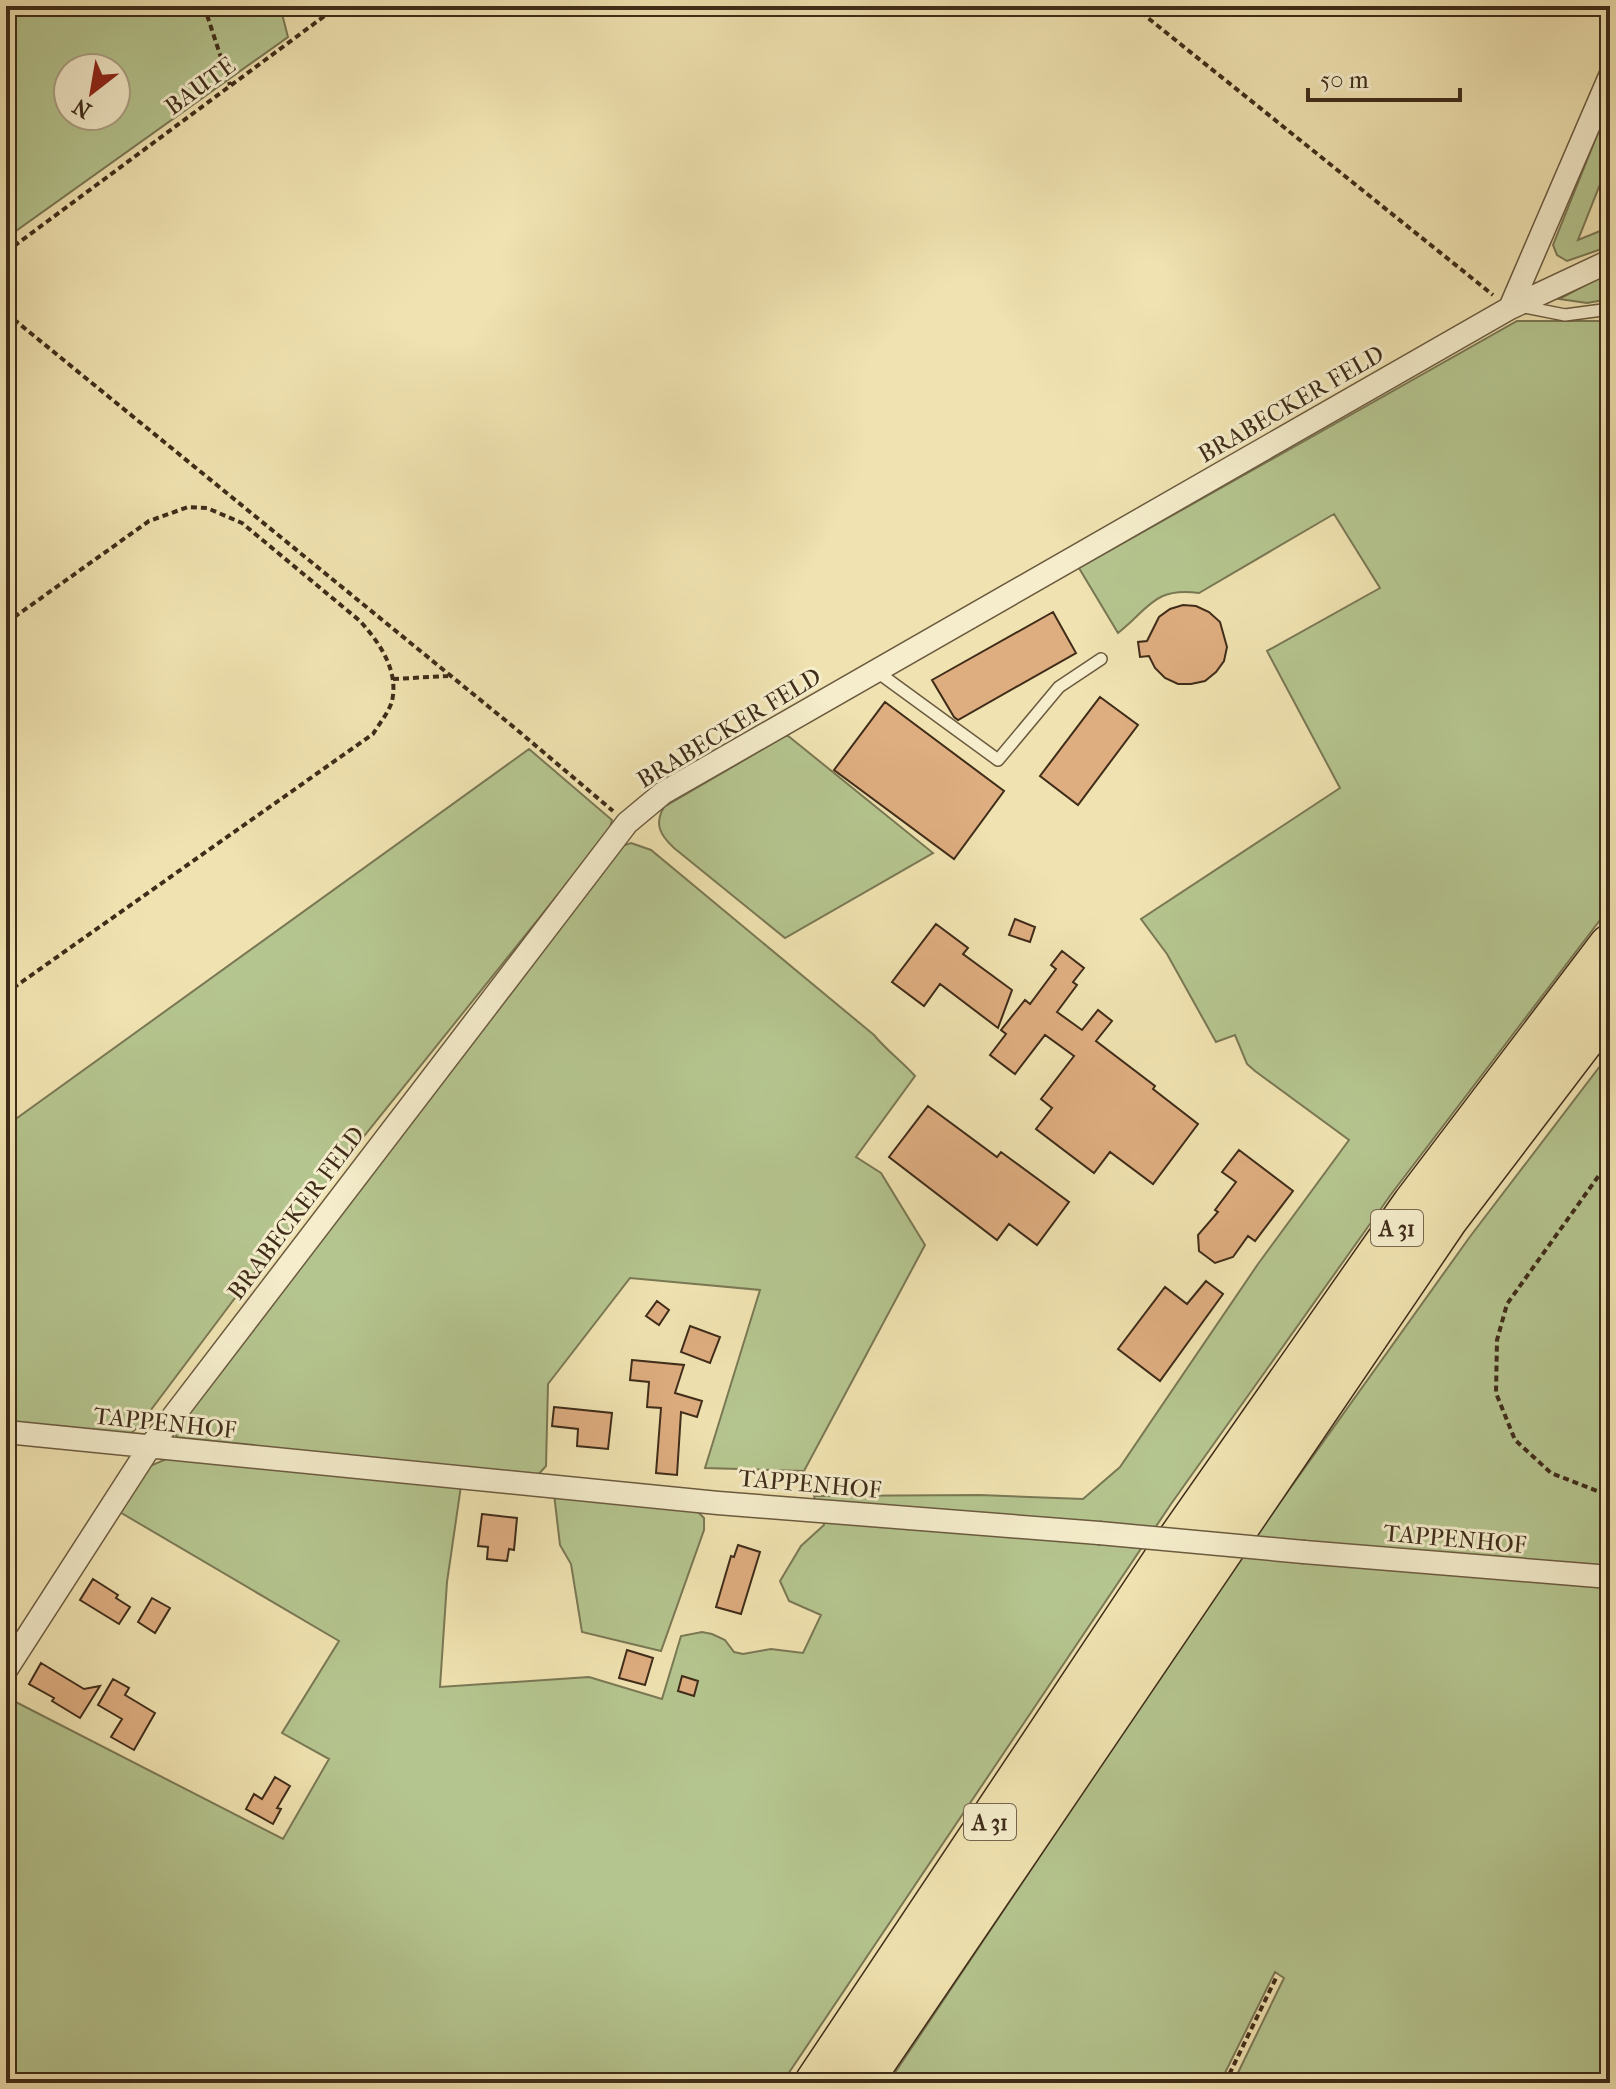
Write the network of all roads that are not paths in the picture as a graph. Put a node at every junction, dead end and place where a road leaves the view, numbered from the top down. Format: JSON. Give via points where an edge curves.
{"nodes":[{"id":1,"x":1610,"y":76,"type":"edge"},
{"id":2,"x":1610,"y":261,"type":"edge"},
{"id":3,"x":1512,"y":307,"type":"junction"},
{"id":4,"x":1610,"y":309,"type":"edge"},
{"id":5,"x":1101,"y":659,"type":"dead end"},
{"id":6,"x":876,"y":671,"type":"junction"},
{"id":7,"x":1610,"y":946,"type":"edge"},
{"id":8,"x":1610,"y":1004,"type":"edge"},
{"id":9,"x":6,"y":1432,"type":"edge"},
{"id":10,"x":149,"y":1448,"type":"junction"},
{"id":11,"x":1610,"y":1577,"type":"edge"},
{"id":12,"x":6,"y":1670,"type":"edge"},
{"id":13,"x":816,"y":2083,"type":"edge"},
{"id":14,"x":860,"y":2083,"type":"edge"}],
"edges":[{"from":1,"to":3,"type":"street"},
{"from":2,"to":3,"type":"street","name":"BRABECKER FELD"},
{"from":3,"to":4,"type":"lane","via":[[1565,315]]},
{"from":3,"to":6,"type":"street","name":"BRABECKER FELD"},
{"from":5,"to":6,"type":"lane","via":[[1059,687],[998,760]]},
{"from":6,"to":10,"type":"street","name":"BRABECKER FELD","via":[[663,793],[627,823]]},
{"from":7,"to":13,"type":"highway","number":"A 31","via":[[1414,1204],[1164,1561]]},
{"from":8,"to":14,"type":"highway","number":"A 31","via":[[1447,1218]]},
{"from":9,"to":10,"type":"street","name":"TAPPENHOF"},
{"from":10,"to":11,"type":"street","name":"TAPPENHOF","bridge":true,"via":[[725,1504]]},
{"from":10,"to":12,"type":"street","name":"BRABECKER FELD"}]}
